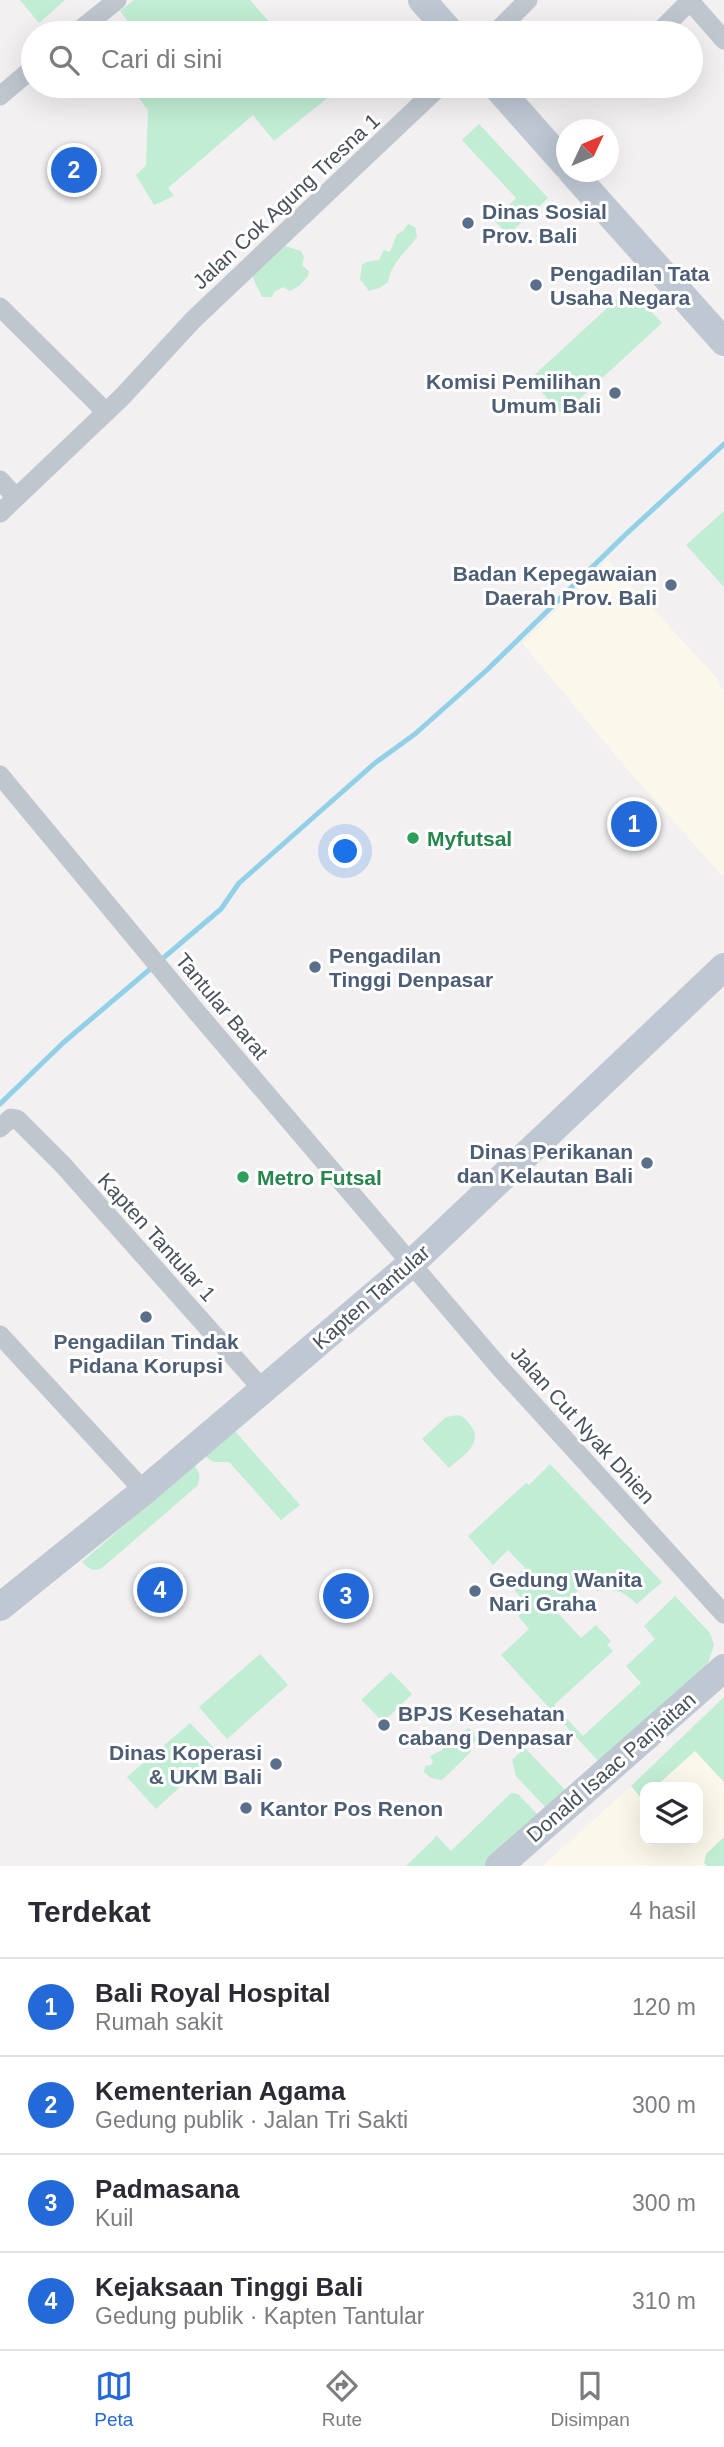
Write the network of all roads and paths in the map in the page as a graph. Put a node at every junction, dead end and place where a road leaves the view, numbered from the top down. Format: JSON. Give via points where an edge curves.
{"nodes":[{"id":1,"x":117,"y":0,"type":"edge"},
{"id":2,"x":422,"y":0,"type":"edge"},
{"id":3,"x":528,"y":0,"type":"edge"},
{"id":4,"x":690,"y":0,"type":"edge"},
{"id":5,"x":91,"y":21,"type":"edge"},
{"id":6,"x":440,"y":21,"type":"edge"},
{"id":7,"x":507,"y":21,"type":"edge"},
{"id":8,"x":670,"y":21,"type":"edge"},
{"id":9,"x":724,"y":40,"type":"edge"},
{"id":10,"x":21,"y":78,"type":"edge"},
{"id":11,"x":0,"y":96,"type":"edge"},
{"id":12,"x":427,"y":98,"type":"edge"},
{"id":13,"x":507,"y":98,"type":"edge"},
{"id":14,"x":556,"y":154,"type":"edge"},
{"id":15,"x":581,"y":182,"type":"edge"},
{"id":16,"x":0,"y":307,"type":"edge"},
{"id":17,"x":724,"y":342,"type":"edge"},
{"id":18,"x":106,"y":412,"type":"junction"},
{"id":19,"x":0,"y":480,"type":"edge"},
{"id":20,"x":15,"y":496,"type":"junction"},
{"id":21,"x":0,"y":513,"type":"edge"},
{"id":22,"x":0,"y":775,"type":"edge"},
{"id":23,"x":724,"y":967,"type":"edge"},
{"id":24,"x":6,"y":1123,"type":"edge"},
{"id":25,"x":412,"y":1263,"type":"junction"},
{"id":26,"x":0,"y":1335,"type":"edge"},
{"id":27,"x":259,"y":1385,"type":"junction"},
{"id":28,"x":144,"y":1491,"type":"junction"},
{"id":29,"x":0,"y":1607,"type":"edge"},
{"id":30,"x":724,"y":1614,"type":"edge"},
{"id":31,"x":724,"y":1668,"type":"edge"},
{"id":32,"x":499,"y":1866,"type":"edge"}],
"edges":[{"from":1,"to":5,"type":"street"},
{"from":2,"to":6,"type":"street"},
{"from":3,"to":7,"type":"street"},
{"from":4,"to":8,"type":"street"},
{"from":4,"to":9,"type":"street"},
{"from":10,"to":11,"type":"street"},
{"from":12,"to":18,"type":"street","name":"Jalan Cok Agung Tresna 1","via":[[193,320]]},
{"from":13,"to":14,"type":"street"},
{"from":15,"to":17,"type":"street"},
{"from":16,"to":18,"type":"street"},
{"from":18,"to":20,"type":"street","name":"Jalan Cok Agung Tresna 1"},
{"from":19,"to":20,"type":"street"},
{"from":20,"to":21,"type":"street","name":"Jalan Cok Agung Tresna 1"},
{"from":22,"to":25,"type":"street","name":"Tantular Barat"},
{"from":23,"to":25,"type":"street","name":"Kapten Tantular"},
{"from":24,"to":27,"type":"street","name":"Kapten Tantular 1","via":[[17,1119],[63,1165]]},
{"from":25,"to":27,"type":"street","name":"Kapten Tantular"},
{"from":25,"to":30,"type":"street","name":"Jalan Cut Nyak Dhien","via":[[501,1369]]},
{"from":26,"to":28,"type":"street"},
{"from":27,"to":28,"type":"street","name":"Kapten Tantular"},
{"from":28,"to":29,"type":"street","name":"Kapten Tantular"},
{"from":31,"to":32,"type":"street","name":"Donald Isaac Panjaitan"}]}
